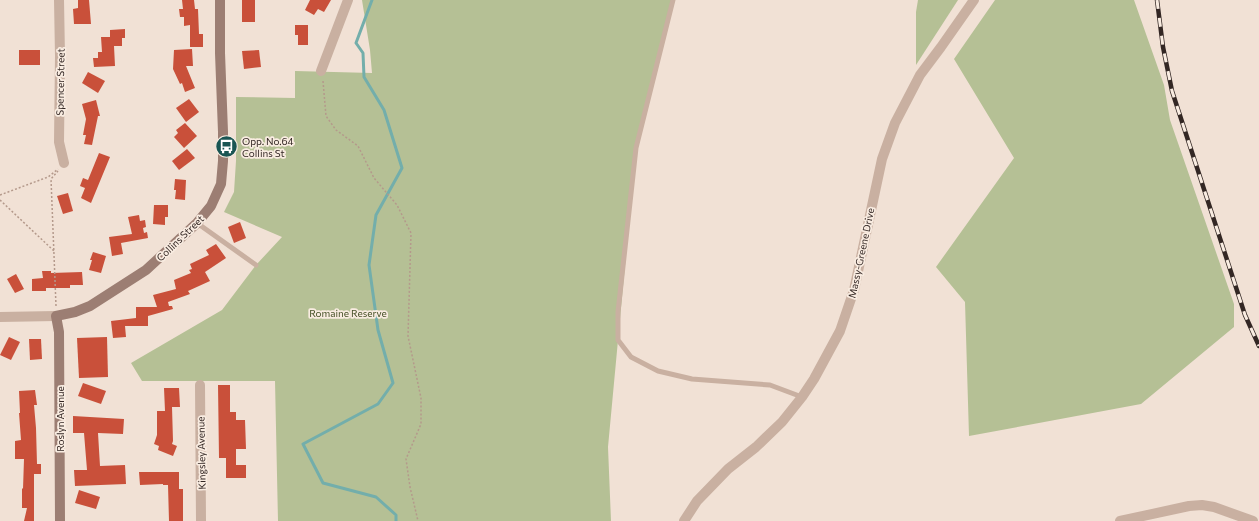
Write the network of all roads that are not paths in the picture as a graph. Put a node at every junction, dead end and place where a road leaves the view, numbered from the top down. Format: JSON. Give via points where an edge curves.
{"nodes":[{"id":1,"x":59,"y":0,"type":"edge"},
{"id":2,"x":220,"y":0,"type":"edge"},
{"id":3,"x":348,"y":0,"type":"edge"},
{"id":4,"x":673,"y":0,"type":"edge"},
{"id":5,"x":974,"y":0,"type":"edge"},
{"id":6,"x":322,"y":71,"type":"road end"},
{"id":7,"x":64,"y":163,"type":"road end"},
{"id":8,"x":197,"y":223,"type":"junction"},
{"id":9,"x":256,"y":266,"type":"dead end"},
{"id":10,"x":56,"y":316,"type":"junction"},
{"id":11,"x":0,"y":317,"type":"edge"},
{"id":12,"x":200,"y":385,"type":"dead end"},
{"id":13,"x":802,"y":397,"type":"junction"},
{"id":14,"x":60,"y":521,"type":"edge"},
{"id":15,"x":202,"y":521,"type":"edge"},
{"id":16,"x":684,"y":521,"type":"edge"},
{"id":17,"x":1120,"y":521,"type":"edge"},
{"id":18,"x":1253,"y":521,"type":"edge"}],
"edges":[{"from":1,"to":7,"type":"street","name":"Spencer Street","via":[[59,142]]},
{"from":2,"to":8,"type":"street","name":"Collins Street","via":[[223,132],[221,184],[211,206]]},
{"from":3,"to":6,"type":"street"},
{"from":4,"to":13,"type":"lane","via":[[636,148],[618,312],[618,340],[631,357],[658,371],[692,379],[770,385]]},
{"from":5,"to":13,"type":"street","name":"Massy-Greene Drive","via":[[920,76],[895,123],[882,159],[854,290],[840,331]]},
{"from":8,"to":9,"type":"lane"},
{"from":8,"to":10,"type":"street","name":"Collins Street","via":[[146,270],[90,306]]},
{"from":10,"to":11,"type":"street","name":"Collins Street"},
{"from":10,"to":14,"type":"street","name":"Roslyn Avenue","via":[[59,332]]},
{"from":12,"to":15,"type":"street","name":"Kingsley Avenue"},
{"from":13,"to":16,"type":"street","name":"Massy-Greene Drive","via":[[782,422],[728,469],[697,502]]},
{"from":17,"to":18,"type":"street","via":[[1202,505]]}]}
